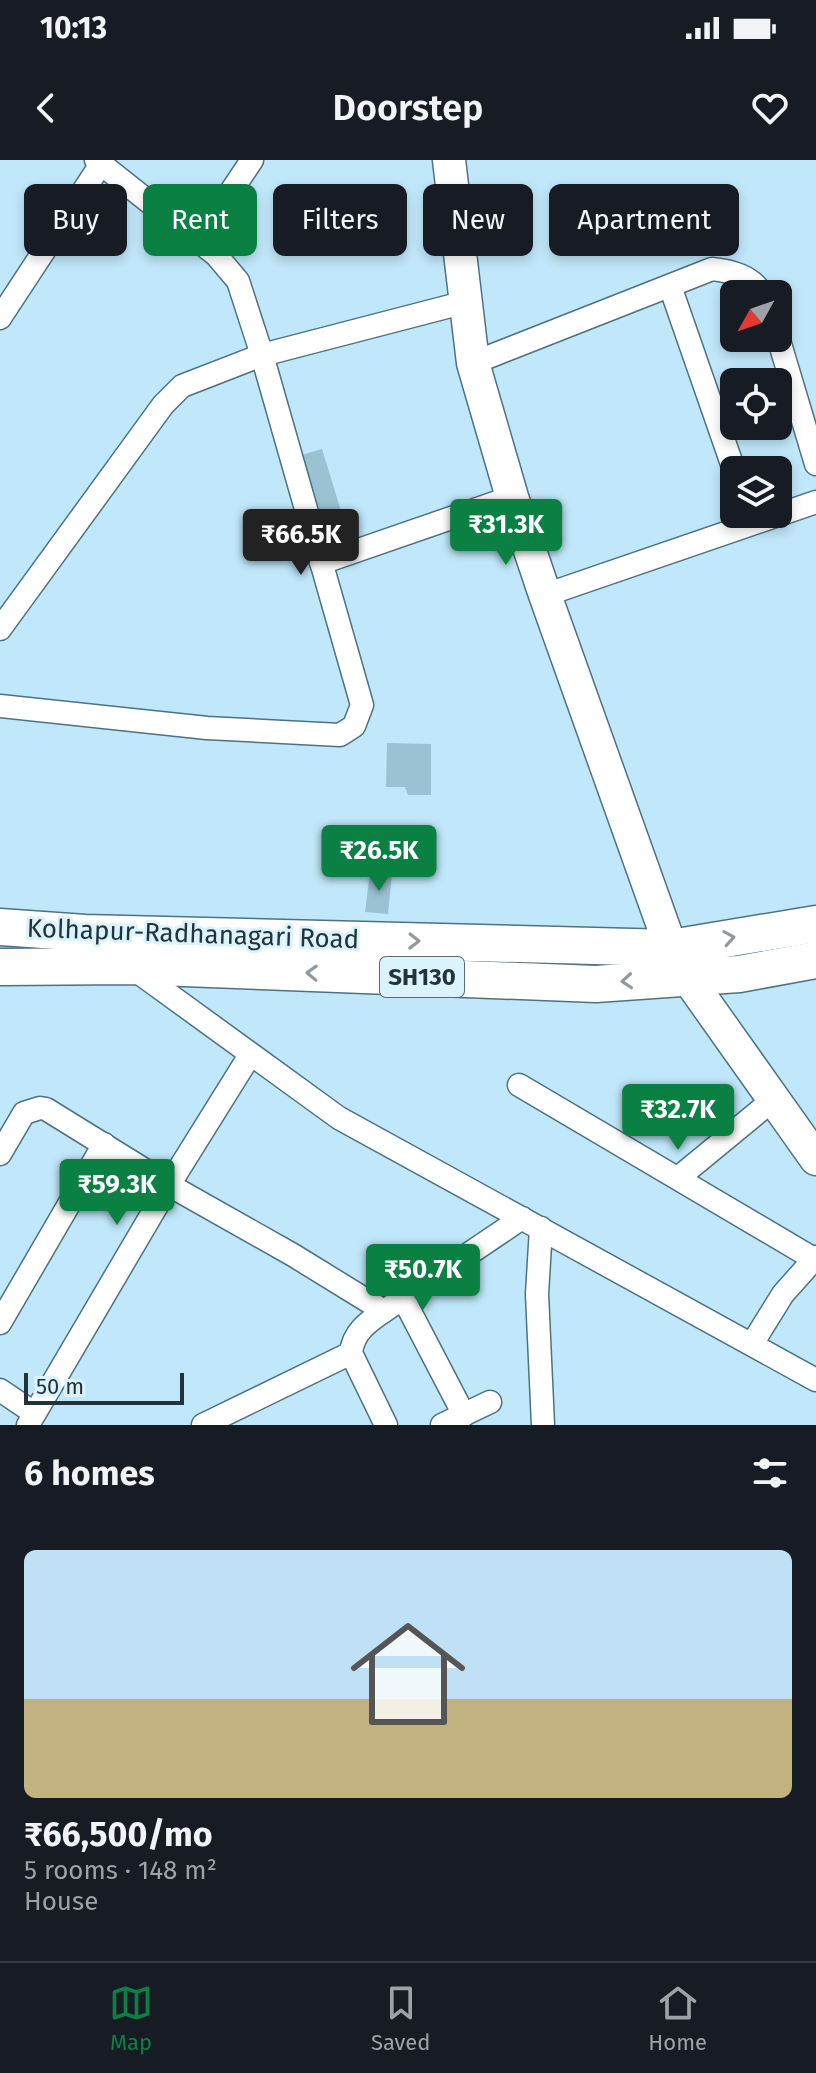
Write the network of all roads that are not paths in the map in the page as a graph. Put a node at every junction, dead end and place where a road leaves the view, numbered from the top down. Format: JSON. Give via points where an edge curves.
{"nodes":[{"id":1,"x":252,"y":160,"type":"edge"},
{"id":2,"x":449,"y":160,"type":"edge"},
{"id":3,"x":98,"y":162,"type":"edge"},
{"id":4,"x":236,"y":184,"type":"edge"},
{"id":5,"x":143,"y":198,"type":"edge"},
{"id":6,"x":217,"y":256,"type":"edge"},
{"id":7,"x":752,"y":280,"type":"edge"},
{"id":8,"x":670,"y":286,"type":"junction"},
{"id":9,"x":466,"y":302,"type":"junction"},
{"id":10,"x":0,"y":318,"type":"edge"},
{"id":11,"x":782,"y":352,"type":"edge"},
{"id":12,"x":262,"y":355,"type":"junction"},
{"id":13,"x":473,"y":363,"type":"junction"},
{"id":14,"x":729,"y":456,"type":"edge"},
{"id":15,"x":816,"y":464,"type":"edge"},
{"id":16,"x":512,"y":497,"type":"junction"},
{"id":17,"x":816,"y":502,"type":"edge"},
{"id":18,"x":792,"y":508,"type":"edge"},
{"id":19,"x":727,"y":528,"type":"edge"},
{"id":20,"x":321,"y":563,"type":"junction"},
{"id":21,"x":545,"y":595,"type":"junction"},
{"id":22,"x":0,"y":629,"type":"edge"},
{"id":23,"x":0,"y":706,"type":"edge"},
{"id":24,"x":816,"y":924,"type":"edge"},
{"id":25,"x":0,"y":927,"type":"edge"},
{"id":26,"x":85,"y":933,"type":"junction"},
{"id":27,"x":816,"y":960,"type":"edge"},
{"id":28,"x":679,"y":962,"type":"junction"},
{"id":29,"x":131,"y":966,"type":"junction"},
{"id":30,"x":14,"y":967,"type":"edge"},
{"id":31,"x":250,"y":1055,"type":"junction"},
{"id":32,"x":519,"y":1085,"type":"dead end"},
{"id":33,"x":774,"y":1099,"type":"junction"},
{"id":34,"x":104,"y":1144,"type":"junction"},
{"id":35,"x":0,"y":1154,"type":"edge"},
{"id":36,"x":816,"y":1159,"type":"edge"},
{"id":37,"x":678,"y":1178,"type":"junction"},
{"id":38,"x":169,"y":1185,"type":"junction"},
{"id":39,"x":531,"y":1223,"type":"junction"},
{"id":40,"x":815,"y":1258,"type":"edge"},
{"id":41,"x":394,"y":1304,"type":"junction"},
{"id":42,"x":0,"y":1323,"type":"edge"},
{"id":43,"x":752,"y":1344,"type":"junction"},
{"id":44,"x":351,"y":1353,"type":"junction"},
{"id":45,"x":816,"y":1380,"type":"edge"},
{"id":46,"x":0,"y":1390,"type":"edge"},
{"id":47,"x":490,"y":1402,"type":"dead end"},
{"id":48,"x":464,"y":1415,"type":"junction"},
{"id":49,"x":31,"y":1419,"type":"edge"},
{"id":50,"x":203,"y":1425,"type":"edge"},
{"id":51,"x":386,"y":1425,"type":"edge"},
{"id":52,"x":442,"y":1425,"type":"edge"},
{"id":53,"x":543,"y":1425,"type":"edge"}],
"edges":[{"from":1,"to":4,"type":"street"},
{"from":2,"to":9,"type":"main road"},
{"from":3,"to":5,"type":"street"},
{"from":3,"to":10,"type":"street"},
{"from":6,"to":12,"type":"street","via":[[238,281]]},
{"from":7,"to":8,"type":"street","via":[[712,269]]},
{"from":8,"to":13,"type":"street"},
{"from":8,"to":14,"type":"street"},
{"from":9,"to":12,"type":"street"},
{"from":9,"to":13,"type":"main road"},
{"from":11,"to":15,"type":"street"},
{"from":12,"to":20,"type":"street"},
{"from":12,"to":22,"type":"street","via":[[182,386],[163,405]]},
{"from":13,"to":16,"type":"main road"},
{"from":16,"to":20,"type":"street"},
{"from":16,"to":21,"type":"main road"},
{"from":17,"to":18,"type":"street"},
{"from":19,"to":21,"type":"street"},
{"from":20,"to":23,"type":"street","via":[[362,705],[354,726],[340,735],[207,728]]},
{"from":21,"to":28,"type":"main road"},
{"from":28,"to":24,"type":"main road","name":"Kolhapur-Radhanagari Road","one_way":true},
{"from":25,"to":26,"type":"main road","name":"Kolhapur-Radhanagari Road"},
{"from":26,"to":28,"type":"main road","name":"Kolhapur-Radhanagari Road","one_way":true},
{"from":26,"to":29,"type":"street"},
{"from":27,"to":28,"type":"main road","name":"Kolhapur-Radhanagari Road","number":"SH130","via":[[739,974]]},
{"from":28,"to":29,"type":"main road","name":"Kolhapur-Radhanagari Road","number":"SH130","one_way":true,"via":[[596,984]]},
{"from":28,"to":33,"type":"main road"},
{"from":29,"to":30,"type":"main road","name":"Kolhapur-Radhanagari Road","number":"SH130"},
{"from":29,"to":31,"type":"street"},
{"from":31,"to":38,"type":"street"},
{"from":31,"to":39,"type":"street","via":[[339,1118]]},
{"from":32,"to":37,"type":"street"},
{"from":33,"to":36,"type":"main road"},
{"from":33,"to":37,"type":"street"},
{"from":34,"to":35,"type":"street","via":[[40,1108],[24,1113]]},
{"from":34,"to":38,"type":"street"},
{"from":34,"to":42,"type":"street"},
{"from":37,"to":40,"type":"street"},
{"from":38,"to":41,"type":"street"},
{"from":38,"to":49,"type":"street"},
{"from":39,"to":41,"type":"street"},
{"from":39,"to":43,"type":"street"},
{"from":39,"to":53,"type":"street"},
{"from":40,"to":43,"type":"street","via":[[783,1294]]},
{"from":41,"to":44,"type":"street","via":[[355,1335]]},
{"from":41,"to":48,"type":"street"},
{"from":43,"to":45,"type":"street"},
{"from":44,"to":50,"type":"street"},
{"from":44,"to":51,"type":"street"},
{"from":46,"to":49,"type":"street"},
{"from":47,"to":48,"type":"street"},
{"from":48,"to":52,"type":"street"}]}
